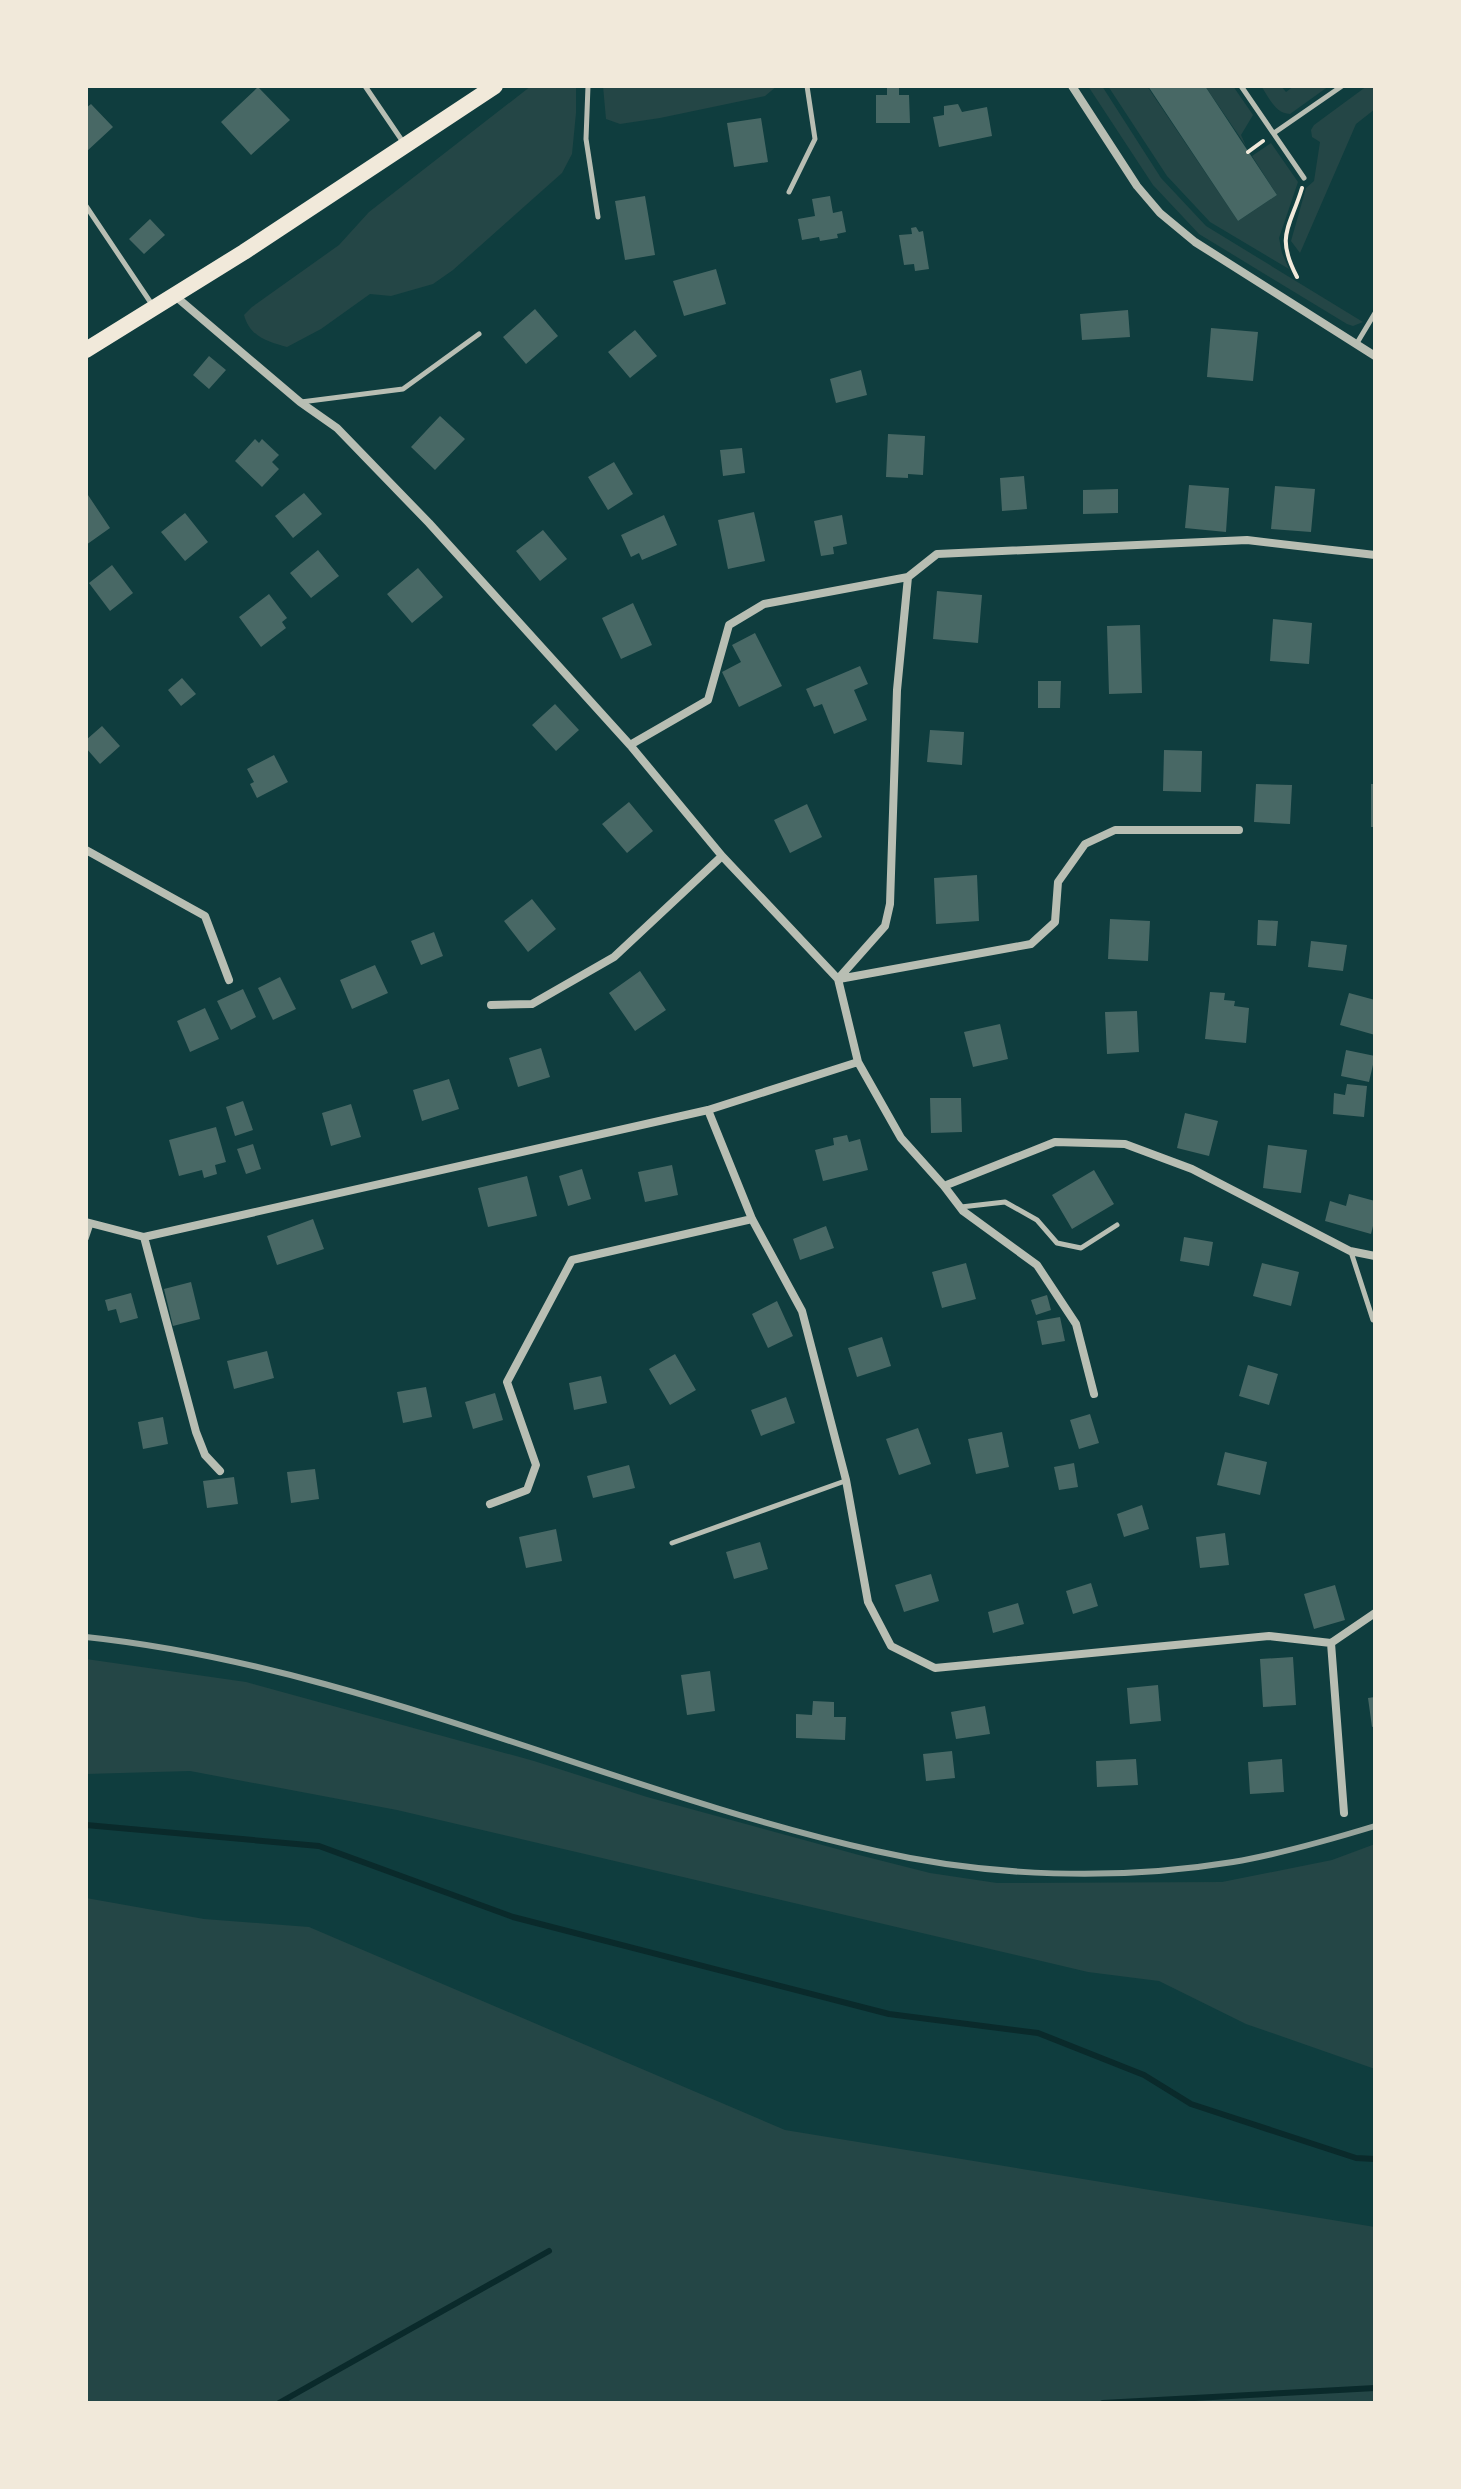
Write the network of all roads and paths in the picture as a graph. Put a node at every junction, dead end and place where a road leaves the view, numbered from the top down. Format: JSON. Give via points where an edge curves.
{"nodes":[{"id":1,"x":365,"y":86,"type":"edge"},
{"id":2,"x":495,"y":86,"type":"edge"},
{"id":3,"x":588,"y":86,"type":"edge"},
{"id":4,"x":807,"y":86,"type":"edge"},
{"id":5,"x":1072,"y":86,"type":"edge"},
{"id":6,"x":1241,"y":86,"type":"edge"},
{"id":7,"x":1342,"y":86,"type":"edge"},
{"id":8,"x":1272,"y":135,"type":"junction"},
{"id":9,"x":406,"y":146,"type":"junction"},
{"id":10,"x":1248,"y":152,"type":"dead end"},
{"id":11,"x":1304,"y":178,"type":"joint"},
{"id":12,"x":789,"y":192,"type":"dead end"},
{"id":13,"x":86,"y":206,"type":"edge"},
{"id":14,"x":598,"y":217,"type":"dead end"},
{"id":15,"x":1297,"y":277,"type":"dead end"},
{"id":16,"x":173,"y":295,"type":"junction"},
{"id":17,"x":154,"y":307,"type":"junction"},
{"id":18,"x":1375,"y":313,"type":"edge"},
{"id":19,"x":479,"y":334,"type":"dead end"},
{"id":20,"x":1356,"y":344,"type":"junction"},
{"id":21,"x":86,"y":350,"type":"edge"},
{"id":22,"x":1375,"y":356,"type":"edge"},
{"id":23,"x":300,"y":402,"type":"junction"},
{"id":24,"x":1375,"y":555,"type":"edge"},
{"id":25,"x":908,"y":577,"type":"junction"},
{"id":26,"x":630,"y":745,"type":"junction"},
{"id":27,"x":1239,"y":830,"type":"dead end"},
{"id":28,"x":86,"y":850,"type":"edge"},
{"id":29,"x":722,"y":856,"type":"junction"},
{"id":30,"x":838,"y":979,"type":"junction"},
{"id":31,"x":229,"y":980,"type":"dead end"},
{"id":32,"x":491,"y":1005,"type":"dead end"},
{"id":33,"x":858,"y":1062,"type":"junction"},
{"id":34,"x":708,"y":1110,"type":"junction"},
{"id":35,"x":944,"y":1186,"type":"junction"},
{"id":36,"x":960,"y":1207,"type":"junction"},
{"id":37,"x":752,"y":1219,"type":"junction"},
{"id":38,"x":89,"y":1222,"type":"edge"},
{"id":39,"x":1117,"y":1225,"type":"dead end"},
{"id":40,"x":144,"y":1237,"type":"junction"},
{"id":41,"x":86,"y":1239,"type":"edge"},
{"id":42,"x":1350,"y":1251,"type":"junction"},
{"id":43,"x":1375,"y":1256,"type":"edge"},
{"id":44,"x":1373,"y":1320,"type":"edge"},
{"id":45,"x":1094,"y":1394,"type":"dead end"},
{"id":46,"x":220,"y":1471,"type":"dead end"},
{"id":47,"x":846,"y":1480,"type":"junction"},
{"id":48,"x":490,"y":1504,"type":"dead end"},
{"id":49,"x":672,"y":1543,"type":"dead end"},
{"id":50,"x":1375,"y":1613,"type":"edge"},
{"id":51,"x":1331,"y":1643,"type":"junction"},
{"id":52,"x":1344,"y":1813,"type":"dead end"}],
"edges":[{"from":1,"to":9,"type":"lane"},
{"from":2,"to":9,"type":"main road"},
{"from":3,"to":14,"type":"lane","via":[[586,139]]},
{"from":4,"to":12,"type":"lane","via":[[815,139]]},
{"from":5,"to":20,"type":"street","via":[[1160,213],[1195,242]]},
{"from":6,"to":8,"type":"lane"},
{"from":7,"to":8,"type":"lane"},
{"from":8,"to":10,"type":"path"},
{"from":8,"to":11,"type":"lane"},
{"from":9,"to":16,"type":"main road"},
{"from":11,"to":15,"type":"path","via":[[1284,241]]},
{"from":13,"to":17,"type":"lane"},
{"from":16,"to":17,"type":"main road"},
{"from":16,"to":23,"type":"street"},
{"from":17,"to":21,"type":"main road"},
{"from":18,"to":20,"type":"lane"},
{"from":19,"to":23,"type":"lane","via":[[403,389]]},
{"from":20,"to":22,"type":"street"},
{"from":23,"to":26,"type":"street","via":[[337,428],[429,523]]},
{"from":24,"to":25,"type":"street","via":[[1247,540],[937,554]]},
{"from":25,"to":26,"type":"street","via":[[764,604],[729,625],[708,700]]},
{"from":25,"to":30,"type":"street","via":[[897,690],[890,904],[885,926]]},
{"from":26,"to":29,"type":"street"},
{"from":27,"to":30,"type":"street","via":[[1115,830],[1085,844],[1058,882],[1055,922],[1031,944]]},
{"from":28,"to":31,"type":"street","via":[[205,916]]},
{"from":29,"to":30,"type":"street"},
{"from":29,"to":32,"type":"street","via":[[614,957],[532,1004]]},
{"from":30,"to":33,"type":"street"},
{"from":33,"to":34,"type":"street"},
{"from":33,"to":35,"type":"street","via":[[901,1138]]},
{"from":34,"to":37,"type":"street"},
{"from":34,"to":40,"type":"street"},
{"from":35,"to":36,"type":"street"},
{"from":35,"to":42,"type":"street","via":[[1055,1142],[1125,1144],[1192,1169]]},
{"from":36,"to":39,"type":"lane","via":[[1005,1202],[1037,1220],[1057,1243],[1081,1248]]},
{"from":36,"to":45,"type":"street","via":[[1037,1265],[1076,1324]]},
{"from":37,"to":47,"type":"street","via":[[802,1311]]},
{"from":37,"to":48,"type":"street","via":[[572,1260],[507,1382],[536,1465],[527,1490]]},
{"from":38,"to":40,"type":"street"},
{"from":38,"to":41,"type":"lane"},
{"from":40,"to":46,"type":"street","via":[[196,1432],[205,1455]]},
{"from":42,"to":43,"type":"street"},
{"from":42,"to":44,"type":"lane"},
{"from":47,"to":49,"type":"lane"},
{"from":47,"to":51,"type":"street","via":[[868,1602],[891,1646],[935,1668],[1269,1636]]},
{"from":50,"to":51,"type":"street"},
{"from":51,"to":52,"type":"street"}]}
